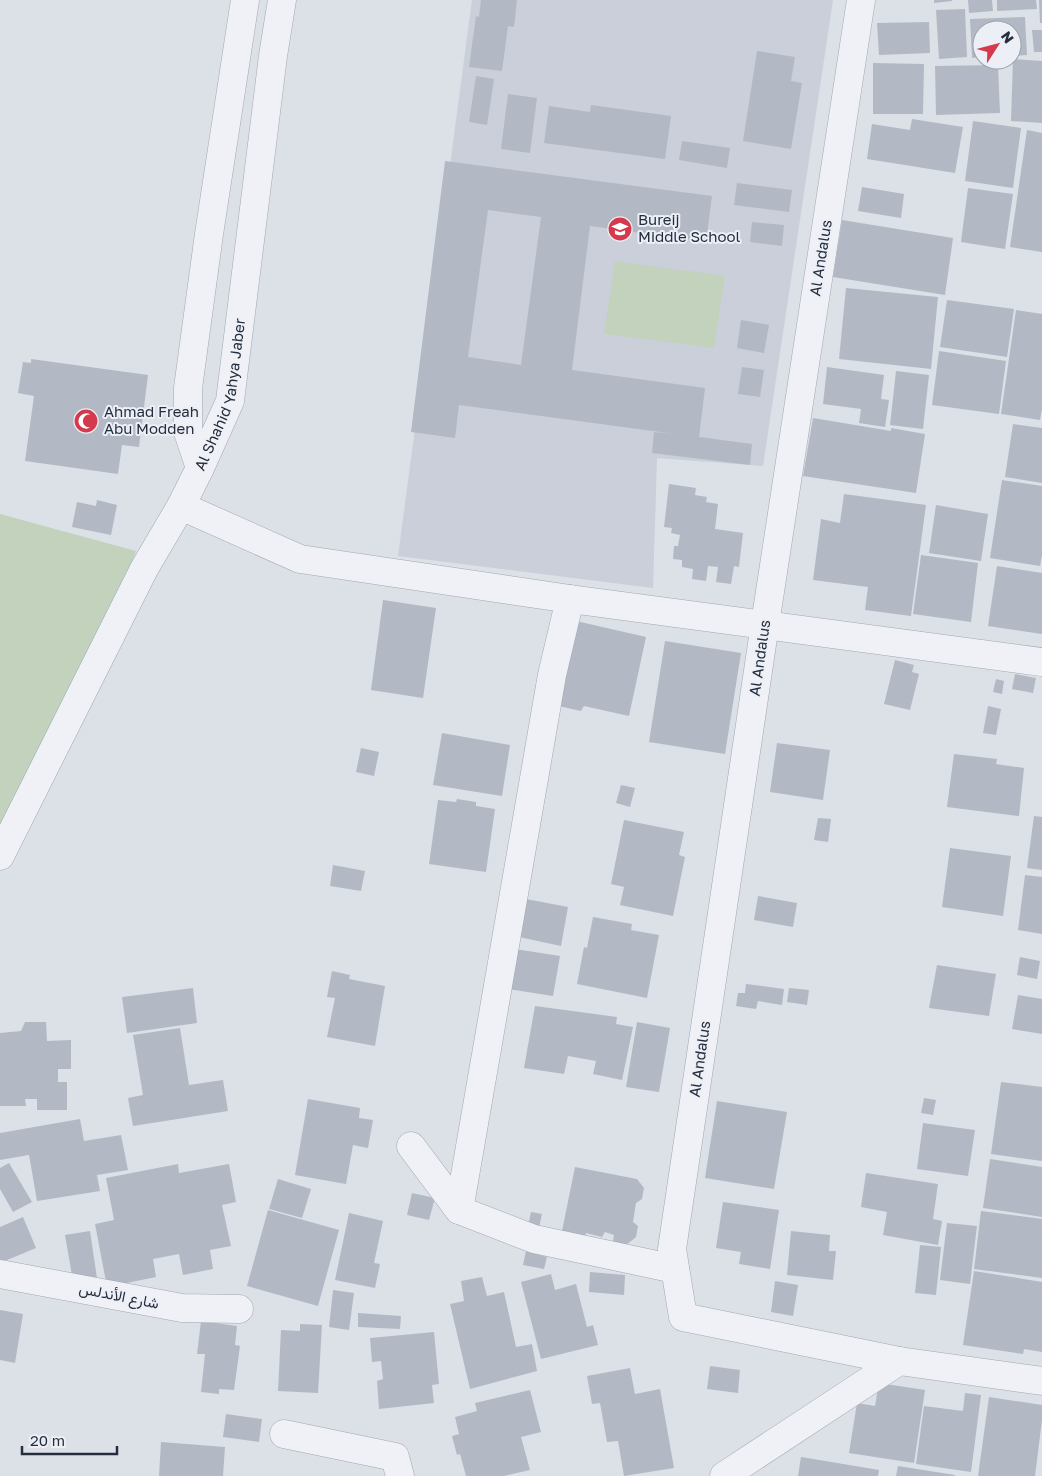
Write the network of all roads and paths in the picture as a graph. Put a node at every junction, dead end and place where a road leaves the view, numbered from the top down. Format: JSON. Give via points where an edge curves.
{"nodes":[{"id":1,"x":245,"y":0,"type":"edge"},
{"id":2,"x":282,"y":0,"type":"edge"},
{"id":3,"x":861,"y":0,"type":"edge"},
{"id":4,"x":200,"y":468,"type":"junction"},
{"id":5,"x":181,"y":506,"type":"junction"},
{"id":6,"x":570,"y":599,"type":"junction"},
{"id":7,"x":765,"y":624,"type":"junction"},
{"id":8,"x":1042,"y":662,"type":"edge"},
{"id":9,"x":0,"y":856,"type":"edge"},
{"id":10,"x":412,"y":1146,"type":"dead end"},
{"id":11,"x":460,"y":1210,"type":"junction"},
{"id":12,"x":675,"y":1269,"type":"junction"},
{"id":13,"x":0,"y":1274,"type":"edge"},
{"id":14,"x":239,"y":1309,"type":"dead end"},
{"id":15,"x":899,"y":1361,"type":"junction"},
{"id":16,"x":1042,"y":1380,"type":"edge"},
{"id":17,"x":284,"y":1434,"type":"dead end"},
{"id":18,"x":400,"y":1476,"type":"edge"},
{"id":19,"x":724,"y":1476,"type":"edge"}],
"edges":[{"from":1,"to":4,"type":"street","name":"Al Shahid Yahya Jaber","via":[[188,388],[188,432]]},
{"from":2,"to":4,"type":"street","name":"Al Shahid Yahya Jaber","via":[[230,401]]},
{"from":3,"to":7,"type":"street","name":"Al Andalus"},
{"from":4,"to":5,"type":"street"},
{"from":5,"to":6,"type":"street","via":[[300,560]]},
{"from":5,"to":9,"type":"street","via":[[144,569]]},
{"from":6,"to":7,"type":"street"},
{"from":6,"to":11,"type":"street","via":[[552,675]]},
{"from":7,"to":8,"type":"street"},
{"from":7,"to":12,"type":"street","name":"Al Andalus","via":[[672,1249]]},
{"from":10,"to":11,"type":"street"},
{"from":11,"to":12,"type":"street","via":[[534,1239]]},
{"from":12,"to":15,"type":"street","name":"Al Andalus","via":[[683,1317]]},
{"from":13,"to":14,"type":"street","name":"شارع الأندلس","via":[[182,1308]]},
{"from":15,"to":16,"type":"street"},
{"from":15,"to":19,"type":"street"},
{"from":17,"to":18,"type":"street","via":[[394,1457]]}]}
